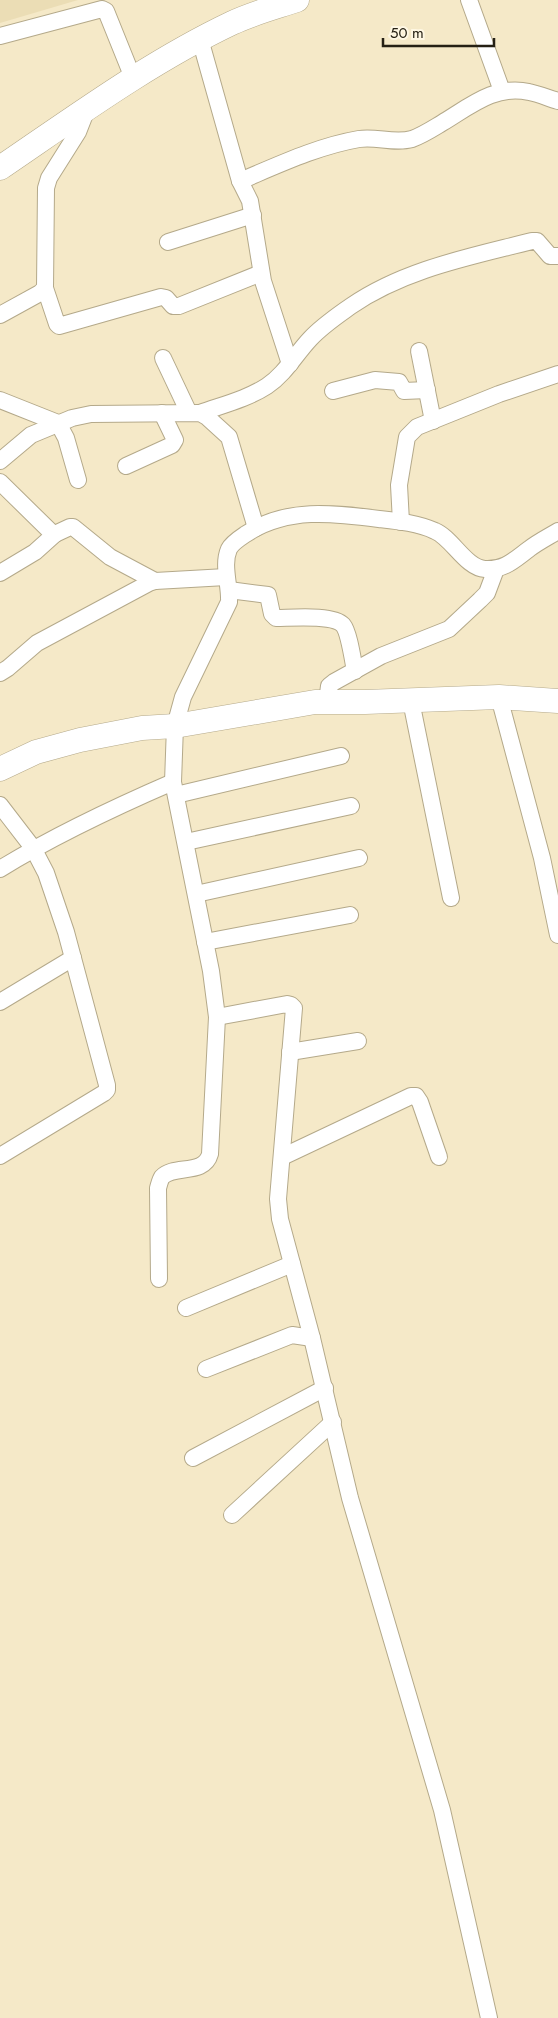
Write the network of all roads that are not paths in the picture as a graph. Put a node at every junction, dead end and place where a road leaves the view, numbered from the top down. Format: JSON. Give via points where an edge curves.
{"nodes":[{"id":1,"x":297,"y":0,"type":"edge"},
{"id":2,"x":469,"y":0,"type":"edge"},
{"id":3,"x":0,"y":36,"type":"edge"},
{"id":4,"x":200,"y":39,"type":"junction"},
{"id":5,"x":133,"y":78,"type":"junction"},
{"id":6,"x":502,"y":91,"type":"junction"},
{"id":7,"x":558,"y":101,"type":"edge"},
{"id":8,"x":87,"y":108,"type":"junction"},
{"id":9,"x":0,"y":168,"type":"edge"},
{"id":10,"x":240,"y":181,"type":"junction"},
{"id":11,"x":252,"y":215,"type":"junction"},
{"id":12,"x":168,"y":242,"type":"dead end"},
{"id":13,"x":558,"y":256,"type":"edge"},
{"id":14,"x":261,"y":273,"type":"junction"},
{"id":15,"x":45,"y":288,"type":"junction"},
{"id":16,"x":0,"y":314,"type":"edge"},
{"id":17,"x":419,"y":351,"type":"dead end"},
{"id":18,"x":163,"y":358,"type":"dead end"},
{"id":19,"x":290,"y":364,"type":"junction"},
{"id":20,"x":558,"y":374,"type":"edge"},
{"id":21,"x":427,"y":390,"type":"junction"},
{"id":22,"x":333,"y":391,"type":"dead end"},
{"id":23,"x":0,"y":400,"type":"edge"},
{"id":24,"x":162,"y":413,"type":"junction"},
{"id":25,"x":195,"y":413,"type":"junction"},
{"id":26,"x":433,"y":421,"type":"junction"},
{"id":27,"x":58,"y":423,"type":"junction"},
{"id":28,"x":0,"y":462,"type":"edge"},
{"id":29,"x":126,"y":466,"type":"dead end"},
{"id":30,"x":78,"y":480,"type":"dead end"},
{"id":31,"x":0,"y":482,"type":"edge"},
{"id":32,"x":401,"y":522,"type":"junction"},
{"id":33,"x":256,"y":528,"type":"junction"},
{"id":34,"x":558,"y":531,"type":"edge"},
{"id":35,"x":56,"y":534,"type":"junction"},
{"id":36,"x":496,"y":569,"type":"junction"},
{"id":37,"x":0,"y":573,"type":"edge"},
{"id":38,"x":155,"y":581,"type":"junction"},
{"id":39,"x":228,"y":583,"type":"junction"},
{"id":40,"x":355,"y":671,"type":"junction"},
{"id":41,"x":0,"y":673,"type":"edge"},
{"id":42,"x":499,"y":697,"type":"junction"},
{"id":43,"x":411,"y":701,"type":"junction"},
{"id":44,"x":327,"y":702,"type":"junction"},
{"id":45,"x":558,"y":702,"type":"edge"},
{"id":46,"x":174,"y":726,"type":"junction"},
{"id":47,"x":341,"y":756,"type":"dead end"},
{"id":48,"x":0,"y":769,"type":"edge"},
{"id":49,"x":175,"y":789,"type":"junction"},
{"id":50,"x":0,"y":805,"type":"edge"},
{"id":51,"x":351,"y":806,"type":"dead end"},
{"id":52,"x":186,"y":842,"type":"junction"},
{"id":53,"x":33,"y":848,"type":"junction"},
{"id":54,"x":359,"y":858,"type":"dead end"},
{"id":55,"x":0,"y":869,"type":"edge"},
{"id":56,"x":196,"y":894,"type":"junction"},
{"id":57,"x":451,"y":898,"type":"dead end"},
{"id":58,"x":350,"y":916,"type":"dead end"},
{"id":59,"x":558,"y":935,"type":"edge"},
{"id":60,"x":205,"y":942,"type":"junction"},
{"id":61,"x":73,"y":958,"type":"junction"},
{"id":62,"x":0,"y":1002,"type":"edge"},
{"id":63,"x":217,"y":1017,"type":"junction"},
{"id":64,"x":358,"y":1041,"type":"dead end"},
{"id":65,"x":290,"y":1052,"type":"junction"},
{"id":66,"x":0,"y":1156,"type":"edge"},
{"id":67,"x":282,"y":1157,"type":"junction"},
{"id":68,"x":439,"y":1157,"type":"dead end"},
{"id":69,"x":292,"y":1264,"type":"junction"},
{"id":70,"x":159,"y":1279,"type":"dead end"},
{"id":71,"x":186,"y":1308,"type":"dead end"},
{"id":72,"x":312,"y":1338,"type":"junction"},
{"id":73,"x":206,"y":1369,"type":"dead end"},
{"id":74,"x":325,"y":1388,"type":"junction"},
{"id":75,"x":333,"y":1422,"type":"junction"},
{"id":76,"x":193,"y":1458,"type":"dead end"},
{"id":77,"x":232,"y":1515,"type":"dead end"},
{"id":78,"x":489,"y":2018,"type":"edge"}],
"edges":[{"from":1,"to":4,"type":"street","via":[[235,22]]},
{"from":2,"to":6,"type":"street"},
{"from":3,"to":5,"type":"street","via":[[102,9],[106,11]]},
{"from":4,"to":5,"type":"street"},
{"from":4,"to":10,"type":"street"},
{"from":5,"to":8,"type":"street"},
{"from":6,"to":7,"type":"street","via":[[530,92]]},
{"from":6,"to":10,"type":"street","via":[[493,93],[415,138],[356,140],[303,156]]},
{"from":8,"to":9,"type":"street"},
{"from":8,"to":15,"type":"street","via":[[78,132],[48,178]]},
{"from":10,"to":11,"type":"street","via":[[250,201]]},
{"from":11,"to":12,"type":"street"},
{"from":11,"to":14,"type":"street"},
{"from":13,"to":19,"type":"street","via":[[550,256],[537,241],[532,241],[412,274],[353,305],[316,333]]},
{"from":14,"to":15,"type":"street","via":[[178,306],[162,297],[59,326]]},
{"from":14,"to":19,"type":"street"},
{"from":15,"to":16,"type":"street"},
{"from":17,"to":21,"type":"street"},
{"from":18,"to":25,"type":"street"},
{"from":19,"to":25,"type":"street","via":[[256,392]]},
{"from":20,"to":26,"type":"street"},
{"from":21,"to":22,"type":"street","via":[[404,391],[399,382],[375,380]]},
{"from":21,"to":26,"type":"street"},
{"from":23,"to":27,"type":"street"},
{"from":24,"to":25,"type":"street"},
{"from":24,"to":27,"type":"street","via":[[91,414]]},
{"from":24,"to":29,"type":"street","via":[[175,440]]},
{"from":25,"to":33,"type":"street","via":[[207,417],[229,437]]},
{"from":26,"to":32,"type":"street","via":[[417,427],[407,437],[399,485]]},
{"from":27,"to":28,"type":"street","via":[[22,441]]},
{"from":27,"to":30,"type":"street","via":[[66,438]]},
{"from":31,"to":35,"type":"street"},
{"from":32,"to":33,"type":"street","via":[[320,512],[286,516]]},
{"from":32,"to":36,"type":"street","via":[[437,532],[477,568]]},
{"from":33,"to":39,"type":"street","via":[[232,545],[228,554]]},
{"from":34,"to":36,"type":"street","via":[[508,565]]},
{"from":35,"to":37,"type":"street","via":[[35,552]]},
{"from":35,"to":38,"type":"street","via":[[74,527],[110,557]]},
{"from":36,"to":40,"type":"street","via":[[480,600],[448,629],[381,656]]},
{"from":38,"to":39,"type":"street"},
{"from":38,"to":41,"type":"street","via":[[36,643]]},
{"from":39,"to":40,"type":"street","via":[[268,595],[276,618],[319,618],[339,622],[345,628]]},
{"from":39,"to":46,"type":"street","via":[[227,607],[182,697]]},
{"from":40,"to":44,"type":"street","via":[[331,684]]},
{"from":42,"to":43,"type":"street"},
{"from":42,"to":45,"type":"street"},
{"from":42,"to":59,"type":"street","via":[[542,858]]},
{"from":43,"to":44,"type":"street"},
{"from":43,"to":57,"type":"street"},
{"from":44,"to":46,"type":"street","via":[[288,705]]},
{"from":46,"to":48,"type":"street","via":[[142,728],[52,747]]},
{"from":46,"to":49,"type":"street"},
{"from":47,"to":49,"type":"street"},
{"from":49,"to":52,"type":"street"},
{"from":49,"to":53,"type":"street","via":[[103,812]]},
{"from":50,"to":53,"type":"street"},
{"from":51,"to":52,"type":"street"},
{"from":52,"to":56,"type":"street"},
{"from":53,"to":55,"type":"street"},
{"from":53,"to":61,"type":"street","via":[[46,873]]},
{"from":54,"to":56,"type":"street"},
{"from":56,"to":60,"type":"street"},
{"from":58,"to":60,"type":"street"},
{"from":60,"to":63,"type":"street"},
{"from":61,"to":62,"type":"street"},
{"from":61,"to":66,"type":"street","via":[[107,1090]]},
{"from":63,"to":65,"type":"street","via":[[291,1005],[294,1013]]},
{"from":63,"to":70,"type":"street","via":[[209,1160],[162,1177],[158,1188]]},
{"from":64,"to":65,"type":"street"},
{"from":65,"to":67,"type":"street"},
{"from":67,"to":68,"type":"street","via":[[411,1096],[416,1096],[420,1102]]},
{"from":67,"to":69,"type":"street","via":[[278,1208]]},
{"from":69,"to":71,"type":"street"},
{"from":69,"to":72,"type":"street"},
{"from":72,"to":73,"type":"street","via":[[292,1335]]},
{"from":72,"to":74,"type":"street"},
{"from":74,"to":75,"type":"street"},
{"from":74,"to":76,"type":"street"},
{"from":75,"to":77,"type":"street"},
{"from":75,"to":78,"type":"street","via":[[350,1498],[442,1810]]}]}
